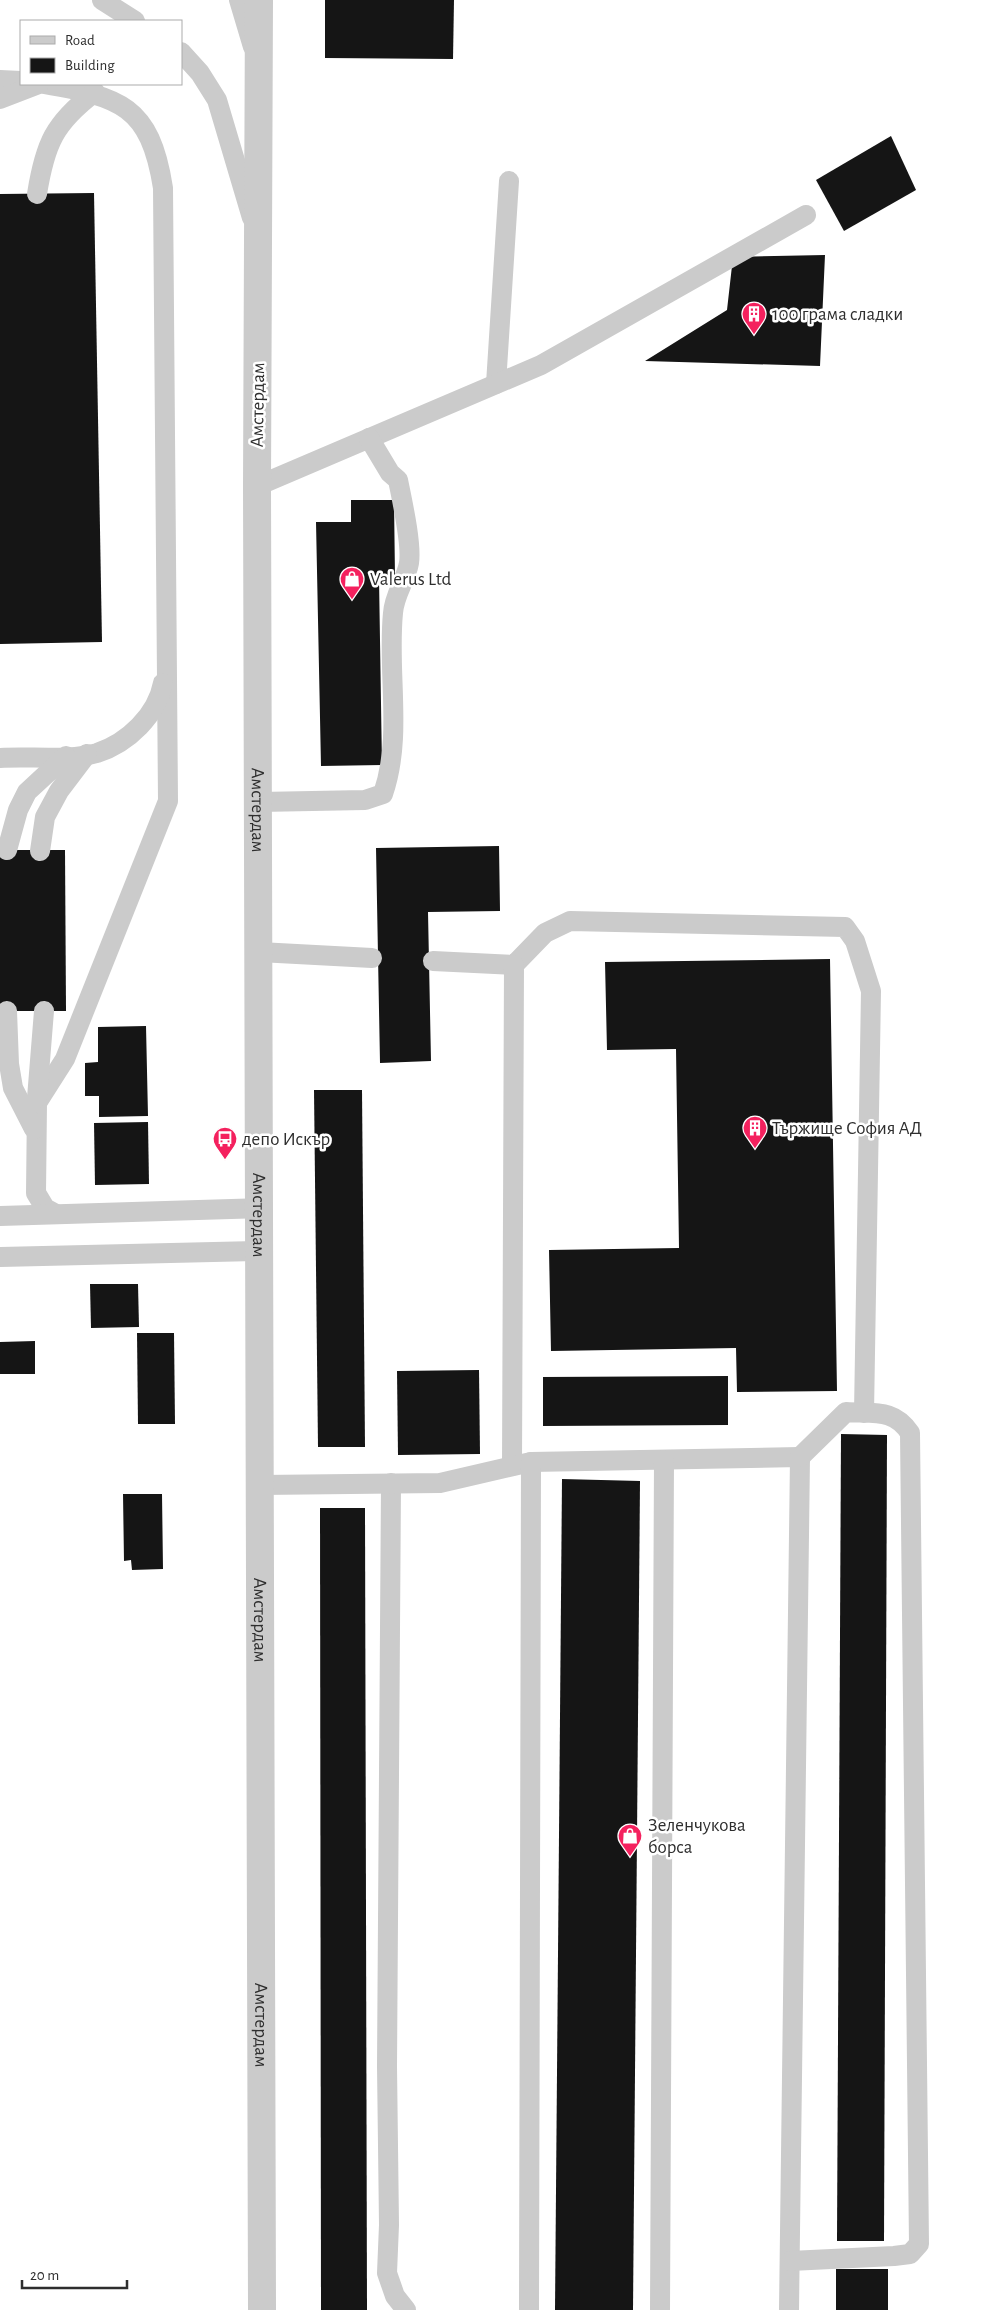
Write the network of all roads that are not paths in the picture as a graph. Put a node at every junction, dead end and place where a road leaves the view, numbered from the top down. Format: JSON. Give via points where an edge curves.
{"nodes":[{"id":1,"x":102,"y":0,"type":"edge"},
{"id":2,"x":239,"y":0,"type":"edge"},
{"id":3,"x":259,"y":0,"type":"edge"},
{"id":4,"x":134,"y":20,"type":"edge"},
{"id":5,"x":182,"y":53,"type":"edge"},
{"id":6,"x":259,"y":66,"type":"junction"},
{"id":7,"x":0,"y":80,"type":"edge"},
{"id":8,"x":20,"y":82,"type":"edge"},
{"id":9,"x":36,"y":85,"type":"edge"},
{"id":10,"x":50,"y":85,"type":"edge"},
{"id":11,"x":95,"y":92,"type":"junction"},
{"id":12,"x":0,"y":99,"type":"edge"},
{"id":13,"x":509,"y":181,"type":"dead end"},
{"id":14,"x":37,"y":194,"type":"dead end"},
{"id":15,"x":806,"y":214,"type":"dead end"},
{"id":16,"x":259,"y":244,"type":"junction"},
{"id":17,"x":496,"y":384,"type":"junction"},
{"id":18,"x":370,"y":438,"type":"junction"},
{"id":19,"x":257,"y":486,"type":"junction"},
{"id":20,"x":166,"y":664,"type":"junction"},
{"id":21,"x":87,"y":754,"type":"junction"},
{"id":22,"x":5,"y":755,"type":"edge"},
{"id":23,"x":66,"y":756,"type":"junction"},
{"id":24,"x":259,"y":802,"type":"junction"},
{"id":25,"x":7,"y":850,"type":"dead end"},
{"id":26,"x":40,"y":851,"type":"dead end"},
{"id":27,"x":259,"y":952,"type":"junction"},
{"id":28,"x":372,"y":958,"type":"dead end"},
{"id":29,"x":433,"y":961,"type":"dead end"},
{"id":30,"x":514,"y":965,"type":"junction"},
{"id":31,"x":7,"y":1011,"type":"dead end"},
{"id":32,"x":44,"y":1011,"type":"dead end"},
{"id":33,"x":37,"y":1102,"type":"junction"},
{"id":34,"x":35,"y":1131,"type":"junction"},
{"id":35,"x":261,"y":1208,"type":"junction"},
{"id":36,"x":56,"y":1214,"type":"junction"},
{"id":37,"x":0,"y":1216,"type":"edge"},
{"id":38,"x":261,"y":1251,"type":"junction"},
{"id":39,"x":0,"y":1257,"type":"edge"},
{"id":40,"x":864,"y":1413,"type":"junction"},
{"id":41,"x":800,"y":1457,"type":"junction"},
{"id":42,"x":664,"y":1460,"type":"junction"},
{"id":43,"x":521,"y":1464,"type":"junction"},
{"id":44,"x":392,"y":1483,"type":"junction"},
{"id":45,"x":261,"y":1485,"type":"junction"},
{"id":46,"x":790,"y":2261,"type":"junction"},
{"id":47,"x":262,"y":2310,"type":"edge"},
{"id":48,"x":406,"y":2310,"type":"edge"},
{"id":49,"x":528,"y":2310,"type":"edge"},
{"id":50,"x":660,"y":2310,"type":"edge"},
{"id":51,"x":789,"y":2310,"type":"edge"}],
"edges":[{"from":1,"to":4,"type":"lane"},
{"from":2,"to":6,"type":"lane"},
{"from":3,"to":6,"type":"street","name":"Амстердам"},
{"from":5,"to":16,"type":"lane","via":[[200,73],[217,100]]},
{"from":6,"to":16,"type":"street","name":"Амстердам"},
{"from":7,"to":8,"type":"lane"},
{"from":9,"to":12,"type":"lane"},
{"from":10,"to":11,"type":"lane"},
{"from":11,"to":14,"type":"lane","via":[[62,120],[49,142]]},
{"from":11,"to":20,"type":"lane","via":[[123,105],[140,122],[152,141],[160,164],[163,188]]},
{"from":13,"to":17,"type":"lane"},
{"from":15,"to":17,"type":"lane","via":[[541,365]]},
{"from":16,"to":19,"type":"street","name":"Амстердам"},
{"from":17,"to":18,"type":"lane"},
{"from":18,"to":19,"type":"lane"},
{"from":18,"to":24,"type":"lane","via":[[390,473],[398,480],[409,562],[393,611],[393,740],[389,776],[383,794],[365,800]]},
{"from":19,"to":24,"type":"street","name":"Амстердам"},
{"from":20,"to":21,"type":"lane","via":[[161,693],[146,720],[124,740]]},
{"from":20,"to":33,"type":"lane","via":[[168,801],[65,1060]]},
{"from":21,"to":23,"type":"lane"},
{"from":21,"to":26,"type":"lane","via":[[45,816]]},
{"from":22,"to":23,"type":"lane"},
{"from":23,"to":25,"type":"lane","via":[[27,792],[18,810]]},
{"from":24,"to":27,"type":"street","name":"Амстердам"},
{"from":27,"to":28,"type":"lane"},
{"from":27,"to":35,"type":"street","name":"Амстердам"},
{"from":29,"to":30,"type":"lane"},
{"from":30,"to":40,"type":"lane","via":[[544,933],[570,921],[845,927],[855,941],[871,991]]},
{"from":30,"to":43,"type":"lane"},
{"from":31,"to":34,"type":"lane","via":[[13,1088]]},
{"from":32,"to":33,"type":"lane"},
{"from":33,"to":34,"type":"lane"},
{"from":34,"to":36,"type":"lane","via":[[36,1193],[45,1208]]},
{"from":35,"to":36,"type":"lane"},
{"from":35,"to":38,"type":"street","name":"Амстердам"},
{"from":36,"to":37,"type":"lane"},
{"from":38,"to":39,"type":"lane"},
{"from":38,"to":45,"type":"street","name":"Амстердам"},
{"from":40,"to":41,"type":"lane","via":[[846,1412]]},
{"from":40,"to":46,"type":"lane","via":[[888,1414],[902,1421],[910,1433],[919,2244],[910,2254]]},
{"from":41,"to":42,"type":"lane"},
{"from":41,"to":46,"type":"lane"},
{"from":42,"to":43,"type":"lane"},
{"from":42,"to":50,"type":"lane"},
{"from":43,"to":44,"type":"lane","via":[[440,1483]]},
{"from":43,"to":49,"type":"lane"},
{"from":44,"to":45,"type":"lane"},
{"from":44,"to":48,"type":"lane","via":[[387,2272],[395,2296]]},
{"from":45,"to":47,"type":"street","name":"Амстердам"},
{"from":46,"to":51,"type":"lane"}]}
